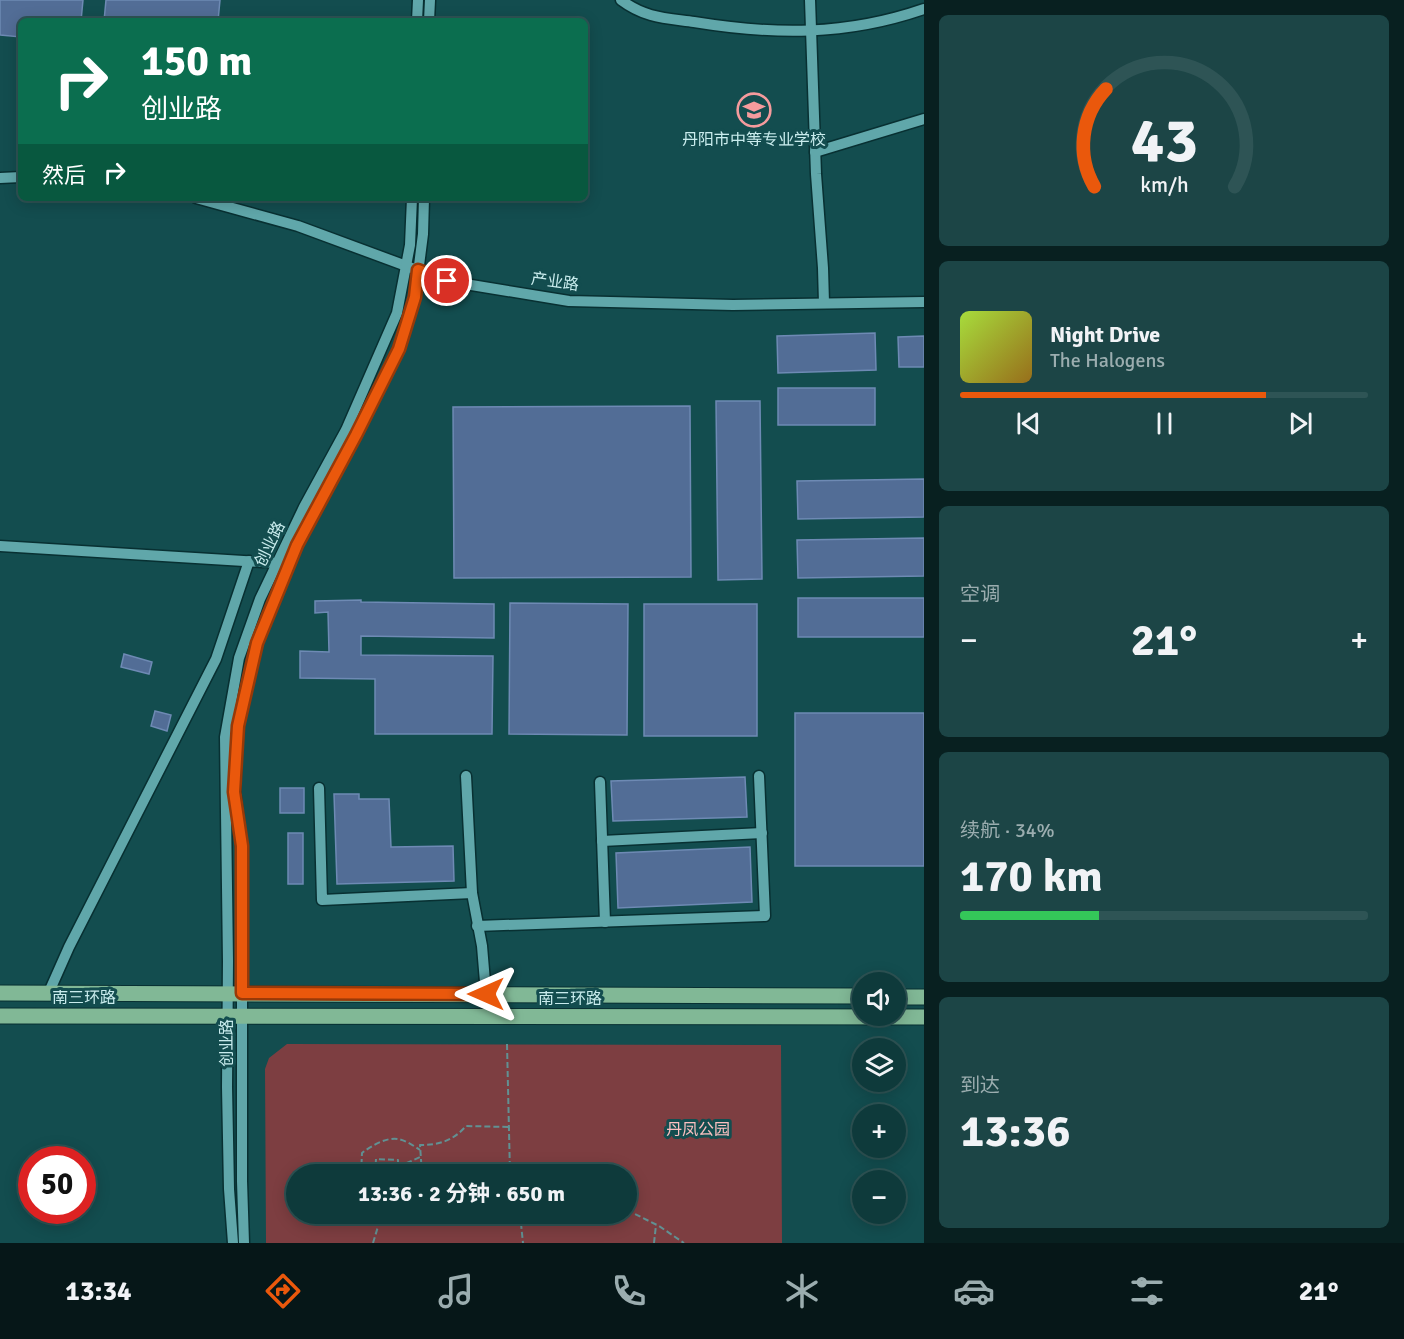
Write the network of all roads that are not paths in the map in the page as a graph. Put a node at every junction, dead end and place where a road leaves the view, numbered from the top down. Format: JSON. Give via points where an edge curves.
{"nodes":[{"id":1,"x":418,"y":0,"type":"edge"},
{"id":2,"x":430,"y":0,"type":"edge"},
{"id":3,"x":621,"y":0,"type":"edge"},
{"id":4,"x":810,"y":0,"type":"edge"},
{"id":5,"x":924,"y":9,"type":"edge"},
{"id":6,"x":417,"y":18,"type":"edge"},
{"id":7,"x":429,"y":18,"type":"edge"},
{"id":8,"x":810,"y":32,"type":"junction"},
{"id":9,"x":924,"y":119,"type":"edge"},
{"id":10,"x":815,"y":152,"type":"junction"},
{"id":11,"x":18,"y":177,"type":"edge"},
{"id":12,"x":0,"y":178,"type":"edge"},
{"id":13,"x":207,"y":201,"type":"edge"},
{"id":14,"x":412,"y":201,"type":"edge"},
{"id":15,"x":424,"y":201,"type":"edge"},
{"id":16,"x":406,"y":265,"type":"junction"},
{"id":17,"x":418,"y":270,"type":"junction"},
{"id":18,"x":924,"y":302,"type":"edge"},
{"id":19,"x":824,"y":303,"type":"junction"},
{"id":20,"x":0,"y":546,"type":"edge"},
{"id":21,"x":249,"y":561,"type":"junction"},
{"id":22,"x":278,"y":563,"type":"junction"},
{"id":23,"x":466,"y":776,"type":"dead end"},
{"id":24,"x":759,"y":776,"type":"dead end"},
{"id":25,"x":600,"y":782,"type":"dead end"},
{"id":26,"x":319,"y":788,"type":"dead end"},
{"id":27,"x":762,"y":832,"type":"junction"},
{"id":28,"x":602,"y":841,"type":"junction"},
{"id":29,"x":472,"y":893,"type":"junction"},
{"id":30,"x":605,"y":922,"type":"junction"},
{"id":31,"x":477,"y":926,"type":"junction"},
{"id":32,"x":49,"y":992,"type":"junction"},
{"id":33,"x":0,"y":993,"type":"edge"},
{"id":34,"x":235,"y":993,"type":"junction"},
{"id":35,"x":486,"y":994,"type":"junction"},
{"id":36,"x":852,"y":996,"type":"edge"},
{"id":37,"x":906,"y":997,"type":"edge"},
{"id":38,"x":924,"y":997,"type":"edge"},
{"id":39,"x":0,"y":1016,"type":"edge"},
{"id":40,"x":235,"y":1017,"type":"junction"},
{"id":41,"x":924,"y":1017,"type":"edge"},
{"id":42,"x":233,"y":1243,"type":"edge"},
{"id":43,"x":244,"y":1243,"type":"edge"}],
"edges":[{"from":1,"to":6,"type":"street"},
{"from":2,"to":7,"type":"street"},
{"from":3,"to":8,"type":"street","via":[[635,11],[678,21]]},
{"from":4,"to":8,"type":"street"},
{"from":5,"to":8,"type":"street","via":[[896,18]]},
{"from":8,"to":10,"type":"street"},
{"from":9,"to":10,"type":"street"},
{"from":10,"to":19,"type":"street"},
{"from":11,"to":12,"type":"street"},
{"from":13,"to":16,"type":"street","name":"产业路","via":[[298,226]]},
{"from":14,"to":16,"type":"street","name":"创业路"},
{"from":15,"to":17,"type":"street","name":"创业路"},
{"from":16,"to":17,"type":"street","name":"产业路"},
{"from":16,"to":22,"type":"street","name":"创业路","via":[[397,313],[346,429]]},
{"from":17,"to":19,"type":"street","name":"产业路","via":[[447,281],[569,301]]},
{"from":17,"to":34,"type":"street","name":"创业路","via":[[415,297],[399,349],[297,545],[257,643],[238,726],[234,792],[242,846]]},
{"from":18,"to":19,"type":"street","name":"产业路"},
{"from":20,"to":21,"type":"street"},
{"from":21,"to":22,"type":"street"},
{"from":21,"to":32,"type":"street","via":[[216,659]]},
{"from":22,"to":34,"type":"street","name":"创业路","via":[[239,658],[225,737]]},
{"from":23,"to":29,"type":"street"},
{"from":24,"to":27,"type":"street"},
{"from":25,"to":28,"type":"street"},
{"from":26,"to":29,"type":"street","via":[[322,900]]},
{"from":27,"to":28,"type":"street"},
{"from":27,"to":30,"type":"street","via":[[765,916]]},
{"from":28,"to":30,"type":"street"},
{"from":29,"to":31,"type":"street"},
{"from":30,"to":31,"type":"street"},
{"from":31,"to":35,"type":"street"},
{"from":32,"to":33,"type":"main road","name":"南三环路"},
{"from":32,"to":34,"type":"main road","name":"南三环路"},
{"from":34,"to":35,"type":"main road","name":"南三环路"},
{"from":34,"to":40,"type":"street","name":"创业路"},
{"from":35,"to":36,"type":"main road","name":"南三环路"},
{"from":37,"to":38,"type":"main road"},
{"from":39,"to":40,"type":"main road","name":"南三环路"},
{"from":40,"to":41,"type":"main road","name":"南三环路"},
{"from":40,"to":42,"type":"street","name":"创业路","via":[[229,1189]]},
{"from":40,"to":43,"type":"street","name":"创业路"}]}
